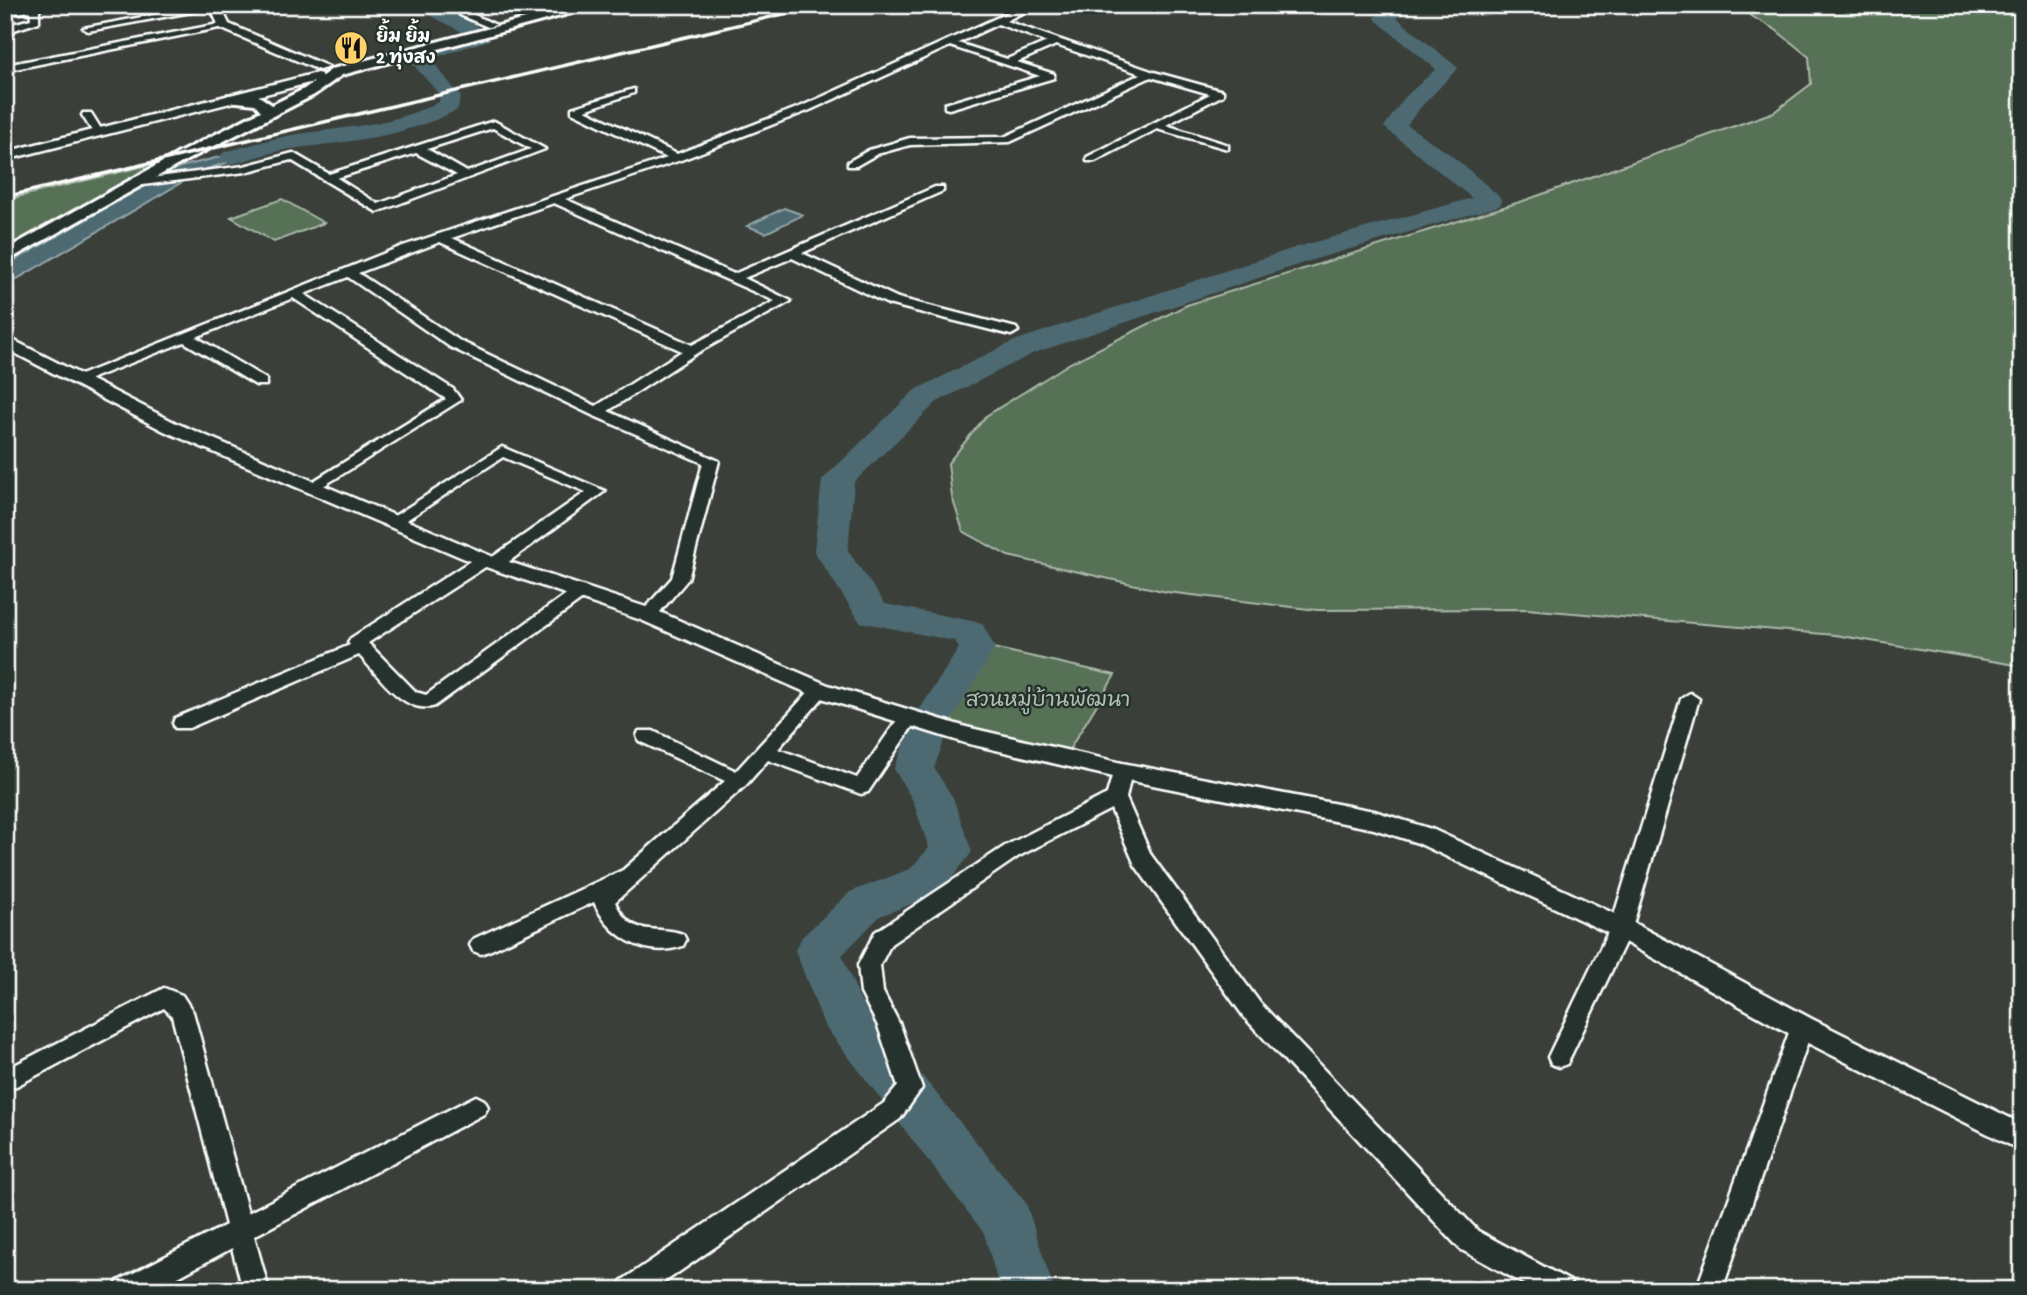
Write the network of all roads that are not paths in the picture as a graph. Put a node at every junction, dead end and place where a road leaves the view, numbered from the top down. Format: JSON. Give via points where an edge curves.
{"nodes":[{"id":1,"x":50,"y":5,"type":"edge"},
{"id":2,"x":562,"y":5,"type":"edge"},
{"id":3,"x":595,"y":5,"type":"edge"},
{"id":4,"x":1033,"y":5,"type":"edge"},
{"id":5,"x":214,"y":6,"type":"edge"},
{"id":6,"x":34,"y":8,"type":"junction"},
{"id":7,"x":5,"y":12,"type":"edge"},
{"id":8,"x":463,"y":13,"type":"dead end"},
{"id":9,"x":997,"y":21,"type":"junction"},
{"id":10,"x":224,"y":26,"type":"junction"},
{"id":11,"x":88,"y":28,"type":"dead end"},
{"id":12,"x":488,"y":28,"type":"junction"},
{"id":13,"x":1057,"y":41,"type":"junction"},
{"id":14,"x":433,"y":43,"type":"junction"},
{"id":15,"x":950,"y":43,"type":"junction"},
{"id":16,"x":1010,"y":61,"type":"junction"},
{"id":17,"x":376,"y":62,"type":"junction"},
{"id":18,"x":5,"y":68,"type":"edge"},
{"id":19,"x":1150,"y":74,"type":"junction"},
{"id":20,"x":323,"y":75,"type":"junction"},
{"id":21,"x":631,"y":91,"type":"dead end"},
{"id":22,"x":233,"y":97,"type":"junction"},
{"id":23,"x":949,"y":106,"type":"dead end"},
{"id":24,"x":263,"y":113,"type":"junction"},
{"id":25,"x":87,"y":115,"type":"dead end"},
{"id":26,"x":1158,"y":126,"type":"junction"},
{"id":27,"x":98,"y":132,"type":"junction"},
{"id":28,"x":1224,"y":148,"type":"dead end"},
{"id":29,"x":418,"y":149,"type":"junction"},
{"id":30,"x":5,"y":156,"type":"edge"},
{"id":31,"x":677,"y":158,"type":"junction"},
{"id":32,"x":1091,"y":159,"type":"dead end"},
{"id":33,"x":852,"y":164,"type":"dead end"},
{"id":34,"x":466,"y":176,"type":"junction"},
{"id":35,"x":327,"y":178,"type":"junction"},
{"id":36,"x":140,"y":182,"type":"junction"},
{"id":37,"x":939,"y":189,"type":"dead end"},
{"id":38,"x":557,"y":200,"type":"junction"},
{"id":39,"x":440,"y":237,"type":"junction"},
{"id":40,"x":794,"y":254,"type":"junction"},
{"id":41,"x":5,"y":257,"type":"edge"},
{"id":42,"x":349,"y":272,"type":"junction"},
{"id":43,"x":732,"y":279,"type":"junction"},
{"id":44,"x":293,"y":293,"type":"junction"},
{"id":45,"x":1010,"y":331,"type":"dead end"},
{"id":46,"x":186,"y":337,"type":"junction"},
{"id":47,"x":5,"y":341,"type":"edge"},
{"id":48,"x":692,"y":351,"type":"junction"},
{"id":49,"x":80,"y":378,"type":"junction"},
{"id":50,"x":261,"y":382,"type":"dead end"},
{"id":51,"x":597,"y":412,"type":"junction"},
{"id":52,"x":312,"y":487,"type":"junction"},
{"id":53,"x":393,"y":522,"type":"junction"},
{"id":54,"x":490,"y":561,"type":"junction"},
{"id":55,"x":578,"y":594,"type":"junction"},
{"id":56,"x":648,"y":615,"type":"junction"},
{"id":57,"x":362,"y":647,"type":"junction"},
{"id":58,"x":820,"y":691,"type":"junction"},
{"id":59,"x":1690,"y":699,"type":"dead end"},
{"id":60,"x":912,"y":720,"type":"junction"},
{"id":61,"x":182,"y":723,"type":"dead end"},
{"id":62,"x":646,"y":736,"type":"dead end"},
{"id":63,"x":768,"y":752,"type":"junction"},
{"id":64,"x":1122,"y":771,"type":"junction"},
{"id":65,"x":739,"y":780,"type":"junction"},
{"id":66,"x":1116,"y":798,"type":"junction"},
{"id":67,"x":630,"y":876,"type":"junction"},
{"id":68,"x":1621,"y":928,"type":"junction"},
{"id":69,"x":675,"y":940,"type":"dead end"},
{"id":70,"x":481,"y":945,"type":"dead end"},
{"id":71,"x":1802,"y":1027,"type":"junction"},
{"id":72,"x":1559,"y":1057,"type":"dead end"},
{"id":73,"x":5,"y":1082,"type":"edge"},
{"id":74,"x":476,"y":1107,"type":"dead end"},
{"id":75,"x":2022,"y":1138,"type":"edge"},
{"id":76,"x":239,"y":1229,"type":"junction"},
{"id":77,"x":127,"y":1290,"type":"edge"},
{"id":78,"x":256,"y":1290,"type":"edge"},
{"id":79,"x":630,"y":1290,"type":"edge"},
{"id":80,"x":1561,"y":1290,"type":"edge"},
{"id":81,"x":1709,"y":1290,"type":"edge"}],
"edges":[{"from":1,"to":6,"type":"street"},
{"from":2,"to":12,"type":"main road"},
{"from":3,"to":12,"type":"main road"},
{"from":4,"to":9,"type":"street"},
{"from":5,"to":10,"type":"street"},
{"from":5,"to":11,"type":"street"},
{"from":6,"to":7,"type":"street"},
{"from":6,"to":18,"type":"street","via":[[36,20],[6,29]]},
{"from":8,"to":12,"type":"street"},
{"from":9,"to":13,"type":"street"},
{"from":9,"to":15,"type":"street"},
{"from":10,"to":18,"type":"street"},
{"from":10,"to":20,"type":"street"},
{"from":12,"to":14,"type":"main road"},
{"from":13,"to":16,"type":"street"},
{"from":13,"to":19,"type":"street"},
{"from":14,"to":17,"type":"main road"},
{"from":14,"to":20,"type":"main road"},
{"from":15,"to":16,"type":"street"},
{"from":15,"to":31,"type":"street","via":[[806,108]]},
{"from":16,"to":23,"type":"street","via":[[1050,76]]},
{"from":17,"to":20,"type":"main road"},
{"from":17,"to":20,"type":"main road"},
{"from":19,"to":26,"type":"street","via":[[1219,93]]},
{"from":19,"to":33,"type":"street","via":[[1006,140],[905,140],[874,149]]},
{"from":20,"to":22,"type":"street"},
{"from":20,"to":24,"type":"main road"},
{"from":21,"to":31,"type":"street","via":[[576,110]]},
{"from":22,"to":24,"type":"main road","via":[[259,100]]},
{"from":22,"to":27,"type":"street"},
{"from":24,"to":36,"type":"main road"},
{"from":25,"to":27,"type":"street"},
{"from":26,"to":28,"type":"street"},
{"from":26,"to":32,"type":"street"},
{"from":27,"to":30,"type":"street"},
{"from":29,"to":34,"type":"street"},
{"from":29,"to":34,"type":"street","via":[[494,124],[540,149]]},
{"from":29,"to":35,"type":"street"},
{"from":31,"to":38,"type":"street"},
{"from":34,"to":35,"type":"street","via":[[377,208]]},
{"from":35,"to":36,"type":"street","via":[[293,156],[245,169]]},
{"from":36,"to":41,"type":"main road"},
{"from":37,"to":40,"type":"street"},
{"from":38,"to":39,"type":"street"},
{"from":38,"to":43,"type":"street"},
{"from":39,"to":42,"type":"street"},
{"from":39,"to":48,"type":"street"},
{"from":40,"to":43,"type":"street"},
{"from":40,"to":45,"type":"street","via":[[893,301]]},
{"from":42,"to":44,"type":"street"},
{"from":42,"to":51,"type":"street","via":[[455,344]]},
{"from":43,"to":48,"type":"street","via":[[785,301]]},
{"from":44,"to":46,"type":"street"},
{"from":44,"to":52,"type":"street","via":[[454,400]]},
{"from":46,"to":49,"type":"street"},
{"from":46,"to":50,"type":"street"},
{"from":47,"to":49,"type":"street"},
{"from":48,"to":51,"type":"street"},
{"from":49,"to":52,"type":"street","via":[[170,427]]},
{"from":51,"to":56,"type":"street","via":[[711,461],[680,579]]},
{"from":52,"to":53,"type":"street"},
{"from":53,"to":54,"type":"street"},
{"from":53,"to":54,"type":"street","via":[[502,451],[597,491]]},
{"from":54,"to":55,"type":"street"},
{"from":54,"to":57,"type":"street","via":[[357,642]]},
{"from":55,"to":56,"type":"street"},
{"from":55,"to":57,"type":"street","via":[[429,702],[410,697]]},
{"from":56,"to":58,"type":"street"},
{"from":57,"to":61,"type":"street"},
{"from":58,"to":60,"type":"street"},
{"from":58,"to":63,"type":"street"},
{"from":59,"to":68,"type":"street"},
{"from":60,"to":63,"type":"street","via":[[861,787]]},
{"from":60,"to":64,"type":"street"},
{"from":62,"to":65,"type":"street"},
{"from":63,"to":65,"type":"street"},
{"from":64,"to":66,"type":"street"},
{"from":64,"to":68,"type":"street","via":[[1387,824],[1426,836]]},
{"from":65,"to":67,"type":"street"},
{"from":66,"to":79,"type":"street","via":[[1012,851],[883,938],[869,965],[872,993],[889,1025],[902,1098]]},
{"from":66,"to":80,"type":"street","via":[[1142,859],[1252,1010],[1469,1240]]},
{"from":67,"to":69,"type":"street","via":[[604,900],[609,914],[637,938]]},
{"from":67,"to":70,"type":"street"},
{"from":68,"to":71,"type":"street"},
{"from":68,"to":72,"type":"street"},
{"from":71,"to":75,"type":"street"},
{"from":71,"to":81,"type":"street"},
{"from":73,"to":76,"type":"street","via":[[164,998],[174,1002],[182,1012]]},
{"from":74,"to":76,"type":"street"},
{"from":76,"to":77,"type":"street"},
{"from":76,"to":78,"type":"street"}]}
